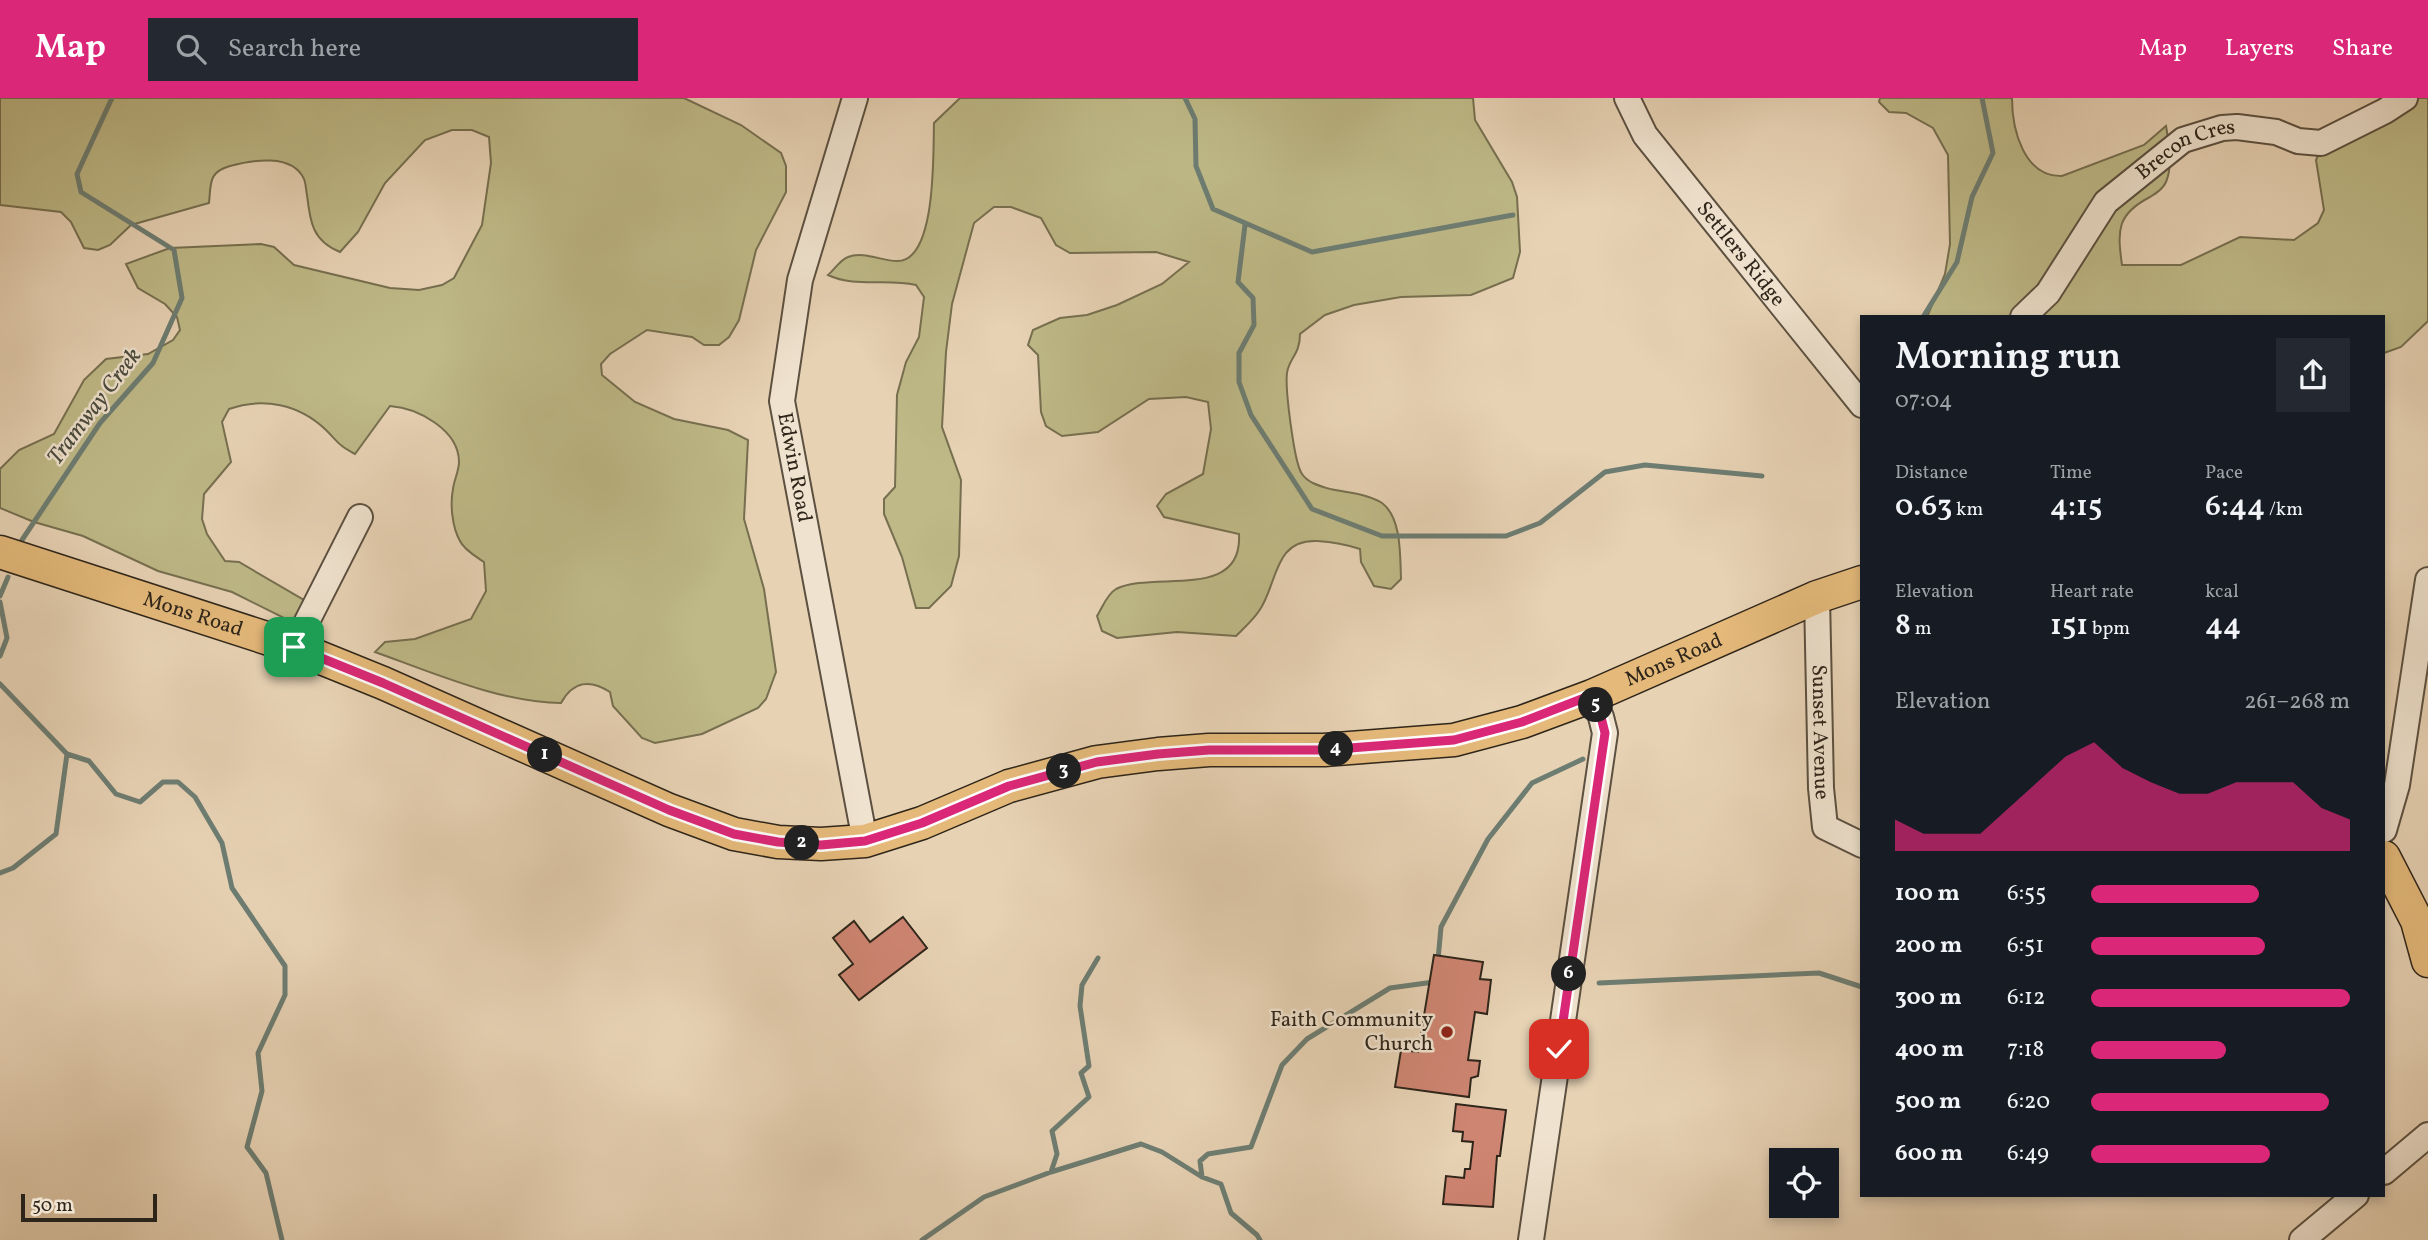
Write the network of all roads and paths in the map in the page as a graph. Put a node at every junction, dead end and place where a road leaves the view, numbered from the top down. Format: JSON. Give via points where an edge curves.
{"nodes":[{"id":1,"x":855,"y":98,"type":"edge"},
{"id":2,"x":1627,"y":98,"type":"edge"},
{"id":3,"x":2404,"y":98,"type":"edge"},
{"id":4,"x":2025,"y":315,"type":"edge"},
{"id":5,"x":1860,"y":403,"type":"edge"},
{"id":6,"x":360,"y":517,"type":"dead end"},
{"id":7,"x":0,"y":552,"type":"edge"},
{"id":8,"x":2428,"y":580,"type":"edge"},
{"id":9,"x":1860,"y":583,"type":"edge"},
{"id":10,"x":1817,"y":597,"type":"junction"},
{"id":11,"x":294,"y":647,"type":"junction"},
{"id":12,"x":1592,"y":695,"type":"junction"},
{"id":13,"x":2385,"y":827,"type":"edge"},
{"id":14,"x":865,"y":841,"type":"junction"},
{"id":15,"x":1860,"y":844,"type":"edge"},
{"id":16,"x":2385,"y":859,"type":"edge"},
{"id":17,"x":2428,"y":961,"type":"edge"},
{"id":18,"x":2428,"y":1135,"type":"edge"},
{"id":19,"x":2385,"y":1171,"type":"edge"},
{"id":20,"x":2354,"y":1197,"type":"edge"},
{"id":21,"x":1531,"y":1240,"type":"edge"},
{"id":22,"x":2302,"y":1240,"type":"edge"}],
"edges":[{"from":1,"to":14,"type":"street","name":"Edwin Road","via":[[800,280],[782,401]]},
{"from":2,"to":5,"type":"street","name":"Settlers Ridge","via":[[1645,135]]},
{"from":3,"to":4,"type":"street","name":"Brecon Cres","via":[[2321,143],[2237,127],[2183,140],[2106,202],[2048,293]]},
{"from":6,"to":11,"type":"street"},
{"from":7,"to":11,"type":"main road","name":"Mons Road"},
{"from":8,"to":13,"type":"street","via":[[2397,785]]},
{"from":9,"to":10,"type":"main road","name":"Mons Road"},
{"from":10,"to":12,"type":"main road","name":"Mons Road"},
{"from":10,"to":15,"type":"street","name":"Sunset Avenue","via":[[1825,827]]},
{"from":11,"to":14,"type":"main road","name":"Mons Road","via":[[734,834],[821,845]]},
{"from":12,"to":14,"type":"main road","name":"Mons Road","via":[[1522,722],[1454,740],[1324,750],[1209,750],[1097,762],[1009,786],[922,823]]},
{"from":12,"to":21,"type":"street","via":[[1605,733]]},
{"from":16,"to":17,"type":"main road","via":[[2417,921]]},
{"from":18,"to":19,"type":"street"},
{"from":20,"to":22,"type":"street"}]}
